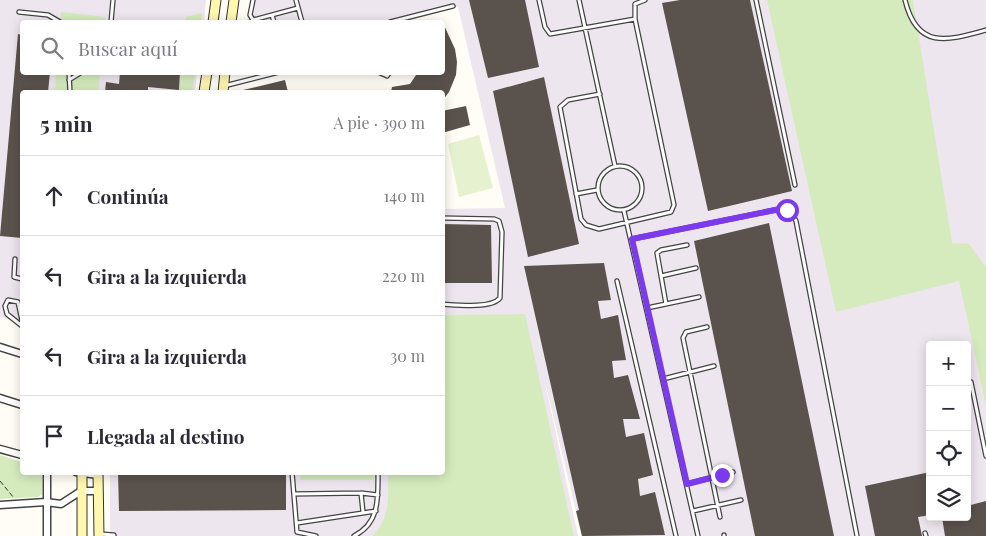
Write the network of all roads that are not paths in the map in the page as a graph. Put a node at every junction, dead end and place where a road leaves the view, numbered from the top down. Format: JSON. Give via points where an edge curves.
{"nodes":[{"id":1,"x":113,"y":0,"type":"edge"},
{"id":2,"x":216,"y":0,"type":"edge"},
{"id":3,"x":234,"y":0,"type":"edge"},
{"id":4,"x":253,"y":0,"type":"edge"},
{"id":5,"x":296,"y":0,"type":"edge"},
{"id":6,"x":539,"y":0,"type":"edge"},
{"id":7,"x":579,"y":0,"type":"edge"},
{"id":8,"x":646,"y":0,"type":"edge"},
{"id":9,"x":756,"y":0,"type":"edge"},
{"id":10,"x":905,"y":0,"type":"edge"},
{"id":11,"x":452,"y":6,"type":"dead end"},
{"id":12,"x":298,"y":8,"type":"junction"},
{"id":13,"x":19,"y":12,"type":"dead end"},
{"id":14,"x":272,"y":15,"type":"junction"},
{"id":15,"x":635,"y":19,"type":"junction"},
{"id":16,"x":57,"y":20,"type":"edge"},
{"id":17,"x":111,"y":20,"type":"edge"},
{"id":18,"x":213,"y":20,"type":"edge"},
{"id":19,"x":219,"y":20,"type":"edge"},
{"id":20,"x":231,"y":20,"type":"edge"},
{"id":21,"x":273,"y":20,"type":"edge"},
{"id":22,"x":301,"y":20,"type":"edge"},
{"id":23,"x":398,"y":20,"type":"edge"},
{"id":24,"x":585,"y":29,"type":"junction"},
{"id":25,"x":986,"y":30,"type":"edge"},
{"id":26,"x":69,"y":75,"type":"edge"},
{"id":27,"x":77,"y":75,"type":"edge"},
{"id":28,"x":207,"y":75,"type":"edge"},
{"id":29,"x":225,"y":75,"type":"edge"},
{"id":30,"x":269,"y":75,"type":"edge"},
{"id":31,"x":69,"y":80,"type":"junction"},
{"id":32,"x":223,"y":89,"type":"edge"},
{"id":33,"x":70,"y":90,"type":"edge"},
{"id":34,"x":204,"y":90,"type":"edge"},
{"id":35,"x":600,"y":94,"type":"junction"},
{"id":36,"x":615,"y":166,"type":"junction"},
{"id":37,"x":794,"y":186,"type":"dead end"},
{"id":38,"x":597,"y":190,"type":"junction"},
{"id":39,"x":576,"y":194,"type":"junction"},
{"id":40,"x":624,"y":210,"type":"junction"},
{"id":41,"x":445,"y":218,"type":"edge"},
{"id":42,"x":627,"y":222,"type":"junction"},
{"id":43,"x":632,"y":239,"type":"junction"},
{"id":44,"x":687,"y":245,"type":"dead end"},
{"id":45,"x":15,"y":259,"type":"dead end"},
{"id":46,"x":696,"y":268,"type":"dead end"},
{"id":47,"x":661,"y":276,"type":"junction"},
{"id":48,"x":20,"y":278,"type":"edge"},
{"id":49,"x":617,"y":281,"type":"dead end"},
{"id":50,"x":699,"y":297,"type":"dead end"},
{"id":51,"x":445,"y":304,"type":"edge"},
{"id":52,"x":666,"y":304,"type":"junction"},
{"id":53,"x":647,"y":308,"type":"junction"},
{"id":54,"x":20,"y":312,"type":"edge"},
{"id":55,"x":20,"y":324,"type":"edge"},
{"id":56,"x":707,"y":327,"type":"dead end"},
{"id":57,"x":0,"y":347,"type":"edge"},
{"id":58,"x":20,"y":353,"type":"edge"},
{"id":59,"x":714,"y":366,"type":"dead end"},
{"id":60,"x":690,"y":372,"type":"junction"},
{"id":61,"x":663,"y":379,"type":"junction"},
{"id":62,"x":971,"y":382,"type":"dead end"},
{"id":63,"x":0,"y":398,"type":"edge"},
{"id":64,"x":20,"y":404,"type":"edge"},
{"id":65,"x":0,"y":449,"type":"edge"},
{"id":66,"x":20,"y":455,"type":"edge"},
{"id":67,"x":986,"y":456,"type":"edge"},
{"id":68,"x":733,"y":472,"type":"dead end"},
{"id":69,"x":47,"y":475,"type":"edge"},
{"id":70,"x":80,"y":475,"type":"edge"},
{"id":71,"x":98,"y":475,"type":"edge"},
{"id":72,"x":292,"y":475,"type":"edge"},
{"id":73,"x":378,"y":475,"type":"edge"},
{"id":74,"x":711,"y":478,"type":"junction"},
{"id":75,"x":687,"y":484,"type":"junction"},
{"id":76,"x":81,"y":491,"type":"junction"},
{"id":77,"x":98,"y":491,"type":"junction"},
{"id":78,"x":361,"y":493,"type":"junction"},
{"id":79,"x":294,"y":494,"type":"junction"},
{"id":80,"x":378,"y":495,"type":"junction"},
{"id":81,"x":741,"y":500,"type":"dead end"},
{"id":82,"x":46,"y":502,"type":"junction"},
{"id":83,"x":0,"y":505,"type":"edge"},
{"id":84,"x":717,"y":505,"type":"junction"},
{"id":85,"x":376,"y":511,"type":"junction"},
{"id":86,"x":693,"y":511,"type":"junction"},
{"id":87,"x":362,"y":512,"type":"junction"},
{"id":88,"x":720,"y":517,"type":"dead end"},
{"id":89,"x":297,"y":523,"type":"junction"},
{"id":90,"x":297,"y":534,"type":"edge"},
{"id":91,"x":99,"y":535,"type":"edge"},
{"id":92,"x":114,"y":535,"type":"edge"},
{"id":93,"x":47,"y":536,"type":"edge"},
{"id":94,"x":82,"y":536,"type":"edge"},
{"id":95,"x":316,"y":536,"type":"edge"},
{"id":96,"x":354,"y":536,"type":"edge"},
{"id":97,"x":676,"y":536,"type":"edge"},
{"id":98,"x":698,"y":536,"type":"edge"},
{"id":99,"x":857,"y":536,"type":"edge"}],
"edges":[{"from":1,"to":17,"type":"lane"},
{"from":2,"to":18,"type":"main road"},
{"from":2,"to":19,"type":"main road"},
{"from":3,"to":20,"type":"main road"},
{"from":4,"to":14,"type":"lane","via":[[251,19]]},
{"from":5,"to":12,"type":"lane"},
{"from":6,"to":24,"type":"lane","via":[[545,27],[550,34]]},
{"from":7,"to":24,"type":"lane"},
{"from":8,"to":15,"type":"lane","via":[[635,4]]},
{"from":9,"to":37,"type":"lane"},
{"from":10,"to":25,"type":"lane","via":[[915,26],[924,35],[950,40]]},
{"from":11,"to":23,"type":"lane"},
{"from":12,"to":14,"type":"lane"},
{"from":12,"to":22,"type":"lane"},
{"from":13,"to":16,"type":"lane","via":[[48,15]]},
{"from":14,"to":21,"type":"lane"},
{"from":15,"to":24,"type":"lane"},
{"from":15,"to":42,"type":"lane","via":[[674,209],[667,214]]},
{"from":24,"to":35,"type":"lane"},
{"from":26,"to":31,"type":"lane"},
{"from":27,"to":31,"type":"lane"},
{"from":28,"to":34,"type":"main road"},
{"from":29,"to":32,"type":"main road"},
{"from":30,"to":32,"type":"lane"},
{"from":31,"to":33,"type":"lane"},
{"from":35,"to":36,"type":"lane"},
{"from":35,"to":39,"type":"lane","via":[[568,100],[560,107]]},
{"from":36,"to":38,"type":"lane","via":[[602,175]]},
{"from":36,"to":40,"type":"lane","via":[[630,169],[642,188],[637,203]]},
{"from":38,"to":39,"type":"lane"},
{"from":38,"to":40,"type":"lane","via":[[603,204]]},
{"from":39,"to":42,"type":"lane","via":[[586,225],[599,229]]},
{"from":40,"to":42,"type":"lane"},
{"from":41,"to":51,"type":"lane","via":[[494,219],[499,221],[502,232],[500,298],[497,302],[487,305]]},
{"from":42,"to":43,"type":"lane"},
{"from":43,"to":53,"type":"lane"},
{"from":43,"to":99,"type":"lane","via":[[780,209],[792,214],[796,221]]},
{"from":44,"to":47,"type":"lane","via":[[658,251]]},
{"from":45,"to":48,"type":"lane","via":[[14,277]]},
{"from":46,"to":47,"type":"lane"},
{"from":47,"to":52,"type":"lane"},
{"from":49,"to":97,"type":"lane"},
{"from":50,"to":52,"type":"lane"},
{"from":52,"to":53,"type":"lane"},
{"from":53,"to":61,"type":"lane"},
{"from":54,"to":55,"type":"lane","via":[[18,302],[8,300],[5,306],[7,314]]},
{"from":56,"to":60,"type":"lane","via":[[683,335]]},
{"from":57,"to":58,"type":"street"},
{"from":59,"to":60,"type":"lane"},
{"from":60,"to":61,"type":"lane"},
{"from":60,"to":74,"type":"lane"},
{"from":61,"to":75,"type":"lane"},
{"from":62,"to":67,"type":"lane"},
{"from":63,"to":64,"type":"street"},
{"from":65,"to":66,"type":"street"},
{"from":68,"to":74,"type":"lane"},
{"from":69,"to":82,"type":"street"},
{"from":70,"to":76,"type":"main road"},
{"from":71,"to":77,"type":"main road"},
{"from":72,"to":79,"type":"lane"},
{"from":73,"to":80,"type":"lane"},
{"from":74,"to":75,"type":"lane"},
{"from":74,"to":84,"type":"lane"},
{"from":75,"to":86,"type":"lane"},
{"from":76,"to":77,"type":"street"},
{"from":76,"to":82,"type":"street","via":[[64,503]]},
{"from":76,"to":94,"type":"main road"},
{"from":77,"to":91,"type":"main road"},
{"from":78,"to":79,"type":"lane"},
{"from":78,"to":80,"type":"lane"},
{"from":78,"to":87,"type":"lane"},
{"from":79,"to":89,"type":"lane"},
{"from":80,"to":85,"type":"lane"},
{"from":81,"to":84,"type":"lane"},
{"from":82,"to":83,"type":"street"},
{"from":82,"to":93,"type":"street"},
{"from":84,"to":86,"type":"lane"},
{"from":84,"to":88,"type":"lane"},
{"from":85,"to":87,"type":"lane"},
{"from":85,"to":96,"type":"lane","via":[[369,526]]},
{"from":86,"to":98,"type":"lane"},
{"from":87,"to":89,"type":"lane"},
{"from":89,"to":90,"type":"lane"},
{"from":90,"to":95,"type":"lane"},
{"from":91,"to":92,"type":"lane"}]}
